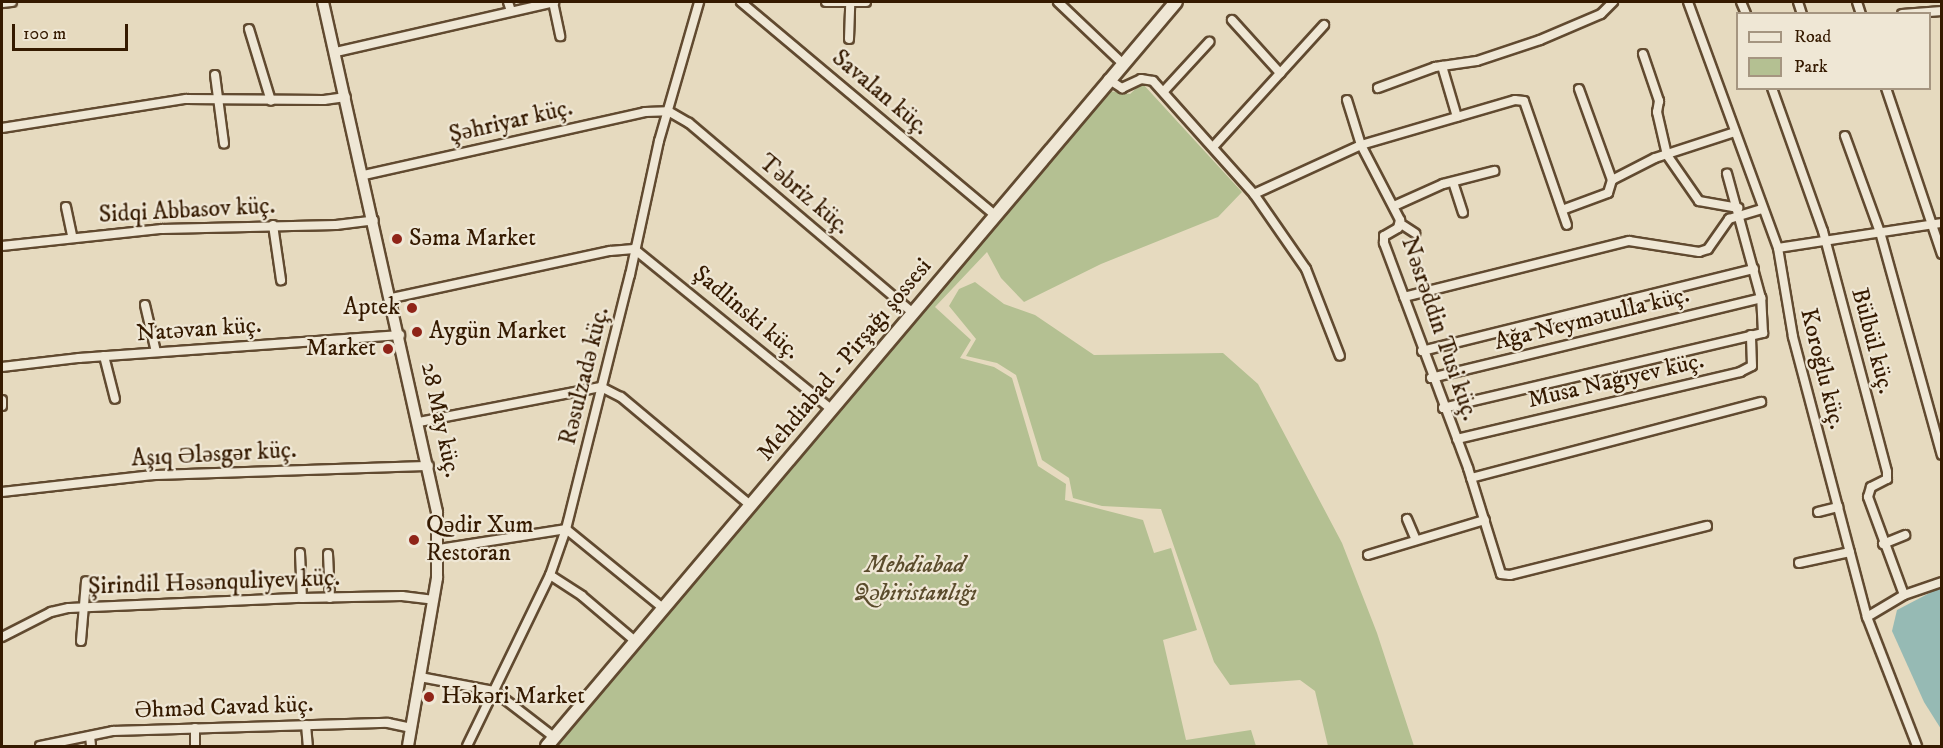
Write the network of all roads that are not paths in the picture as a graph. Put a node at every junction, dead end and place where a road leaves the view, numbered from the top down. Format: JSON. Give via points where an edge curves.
{"nodes":[{"id":1,"x":7,"y":2,"type":"edge"},
{"id":2,"x":12,"y":2,"type":"edge"},
{"id":3,"x":323,"y":2,"type":"edge"},
{"id":4,"x":508,"y":2,"type":"edge"},
{"id":5,"x":553,"y":2,"type":"edge"},
{"id":6,"x":699,"y":2,"type":"edge"},
{"id":7,"x":741,"y":2,"type":"edge"},
{"id":8,"x":826,"y":2,"type":"edge"},
{"id":9,"x":866,"y":2,"type":"edge"},
{"id":10,"x":1058,"y":2,"type":"edge"},
{"id":11,"x":1176,"y":2,"type":"edge"},
{"id":12,"x":1613,"y":2,"type":"edge"},
{"id":13,"x":1689,"y":2,"type":"edge"},
{"id":14,"x":2,"y":3,"type":"edge"},
{"id":15,"x":850,"y":3,"type":"junction"},
{"id":16,"x":535,"y":4,"type":"edge"},
{"id":17,"x":511,"y":11,"type":"junction"},
{"id":18,"x":1232,"y":20,"type":"dead end"},
{"id":19,"x":1324,"y":25,"type":"dead end"},
{"id":20,"x":249,"y":29,"type":"dead end"},
{"id":21,"x":560,"y":36,"type":"dead end"},
{"id":22,"x":849,"y":39,"type":"dead end"},
{"id":23,"x":1209,"y":42,"type":"dead end"},
{"id":24,"x":336,"y":52,"type":"junction"},
{"id":25,"x":1643,"y":54,"type":"dead end"},
{"id":26,"x":1122,"y":63,"type":"junction"},
{"id":27,"x":1442,"y":66,"type":"junction"},
{"id":28,"x":1280,"y":73,"type":"junction"},
{"id":29,"x":215,"y":75,"type":"dead end"},
{"id":30,"x":1108,"y":79,"type":"junction"},
{"id":31,"x":1378,"y":88,"type":"dead end"},
{"id":32,"x":1579,"y":89,"type":"dead end"},
{"id":33,"x":1773,"y":90,"type":"edge"},
{"id":34,"x":1887,"y":90,"type":"edge"},
{"id":35,"x":1164,"y":91,"type":"junction"},
{"id":36,"x":346,"y":97,"type":"junction"},
{"id":37,"x":219,"y":99,"type":"junction"},
{"id":38,"x":1347,"y":100,"type":"dead end"},
{"id":39,"x":271,"y":101,"type":"junction"},
{"id":40,"x":668,"y":111,"type":"junction"},
{"id":41,"x":1457,"y":117,"type":"junction"},
{"id":42,"x":2,"y":128,"type":"edge"},
{"id":43,"x":1735,"y":132,"type":"junction"},
{"id":44,"x":1845,"y":136,"type":"dead end"},
{"id":45,"x":224,"y":143,"type":"dead end"},
{"id":46,"x":1361,"y":145,"type":"junction"},
{"id":47,"x":1213,"y":147,"type":"junction"},
{"id":48,"x":1667,"y":155,"type":"junction"},
{"id":49,"x":1494,"y":171,"type":"dead end"},
{"id":50,"x":1727,"y":174,"type":"dead end"},
{"id":51,"x":364,"y":175,"type":"junction"},
{"id":52,"x":1612,"y":180,"type":"junction"},
{"id":53,"x":1453,"y":182,"type":"junction"},
{"id":54,"x":1254,"y":194,"type":"junction"},
{"id":55,"x":1394,"y":206,"type":"junction"},
{"id":56,"x":66,"y":207,"type":"dead end"},
{"id":57,"x":1761,"y":209,"type":"junction"},
{"id":58,"x":1562,"y":210,"type":"junction"},
{"id":59,"x":1739,"y":211,"type":"junction"},
{"id":60,"x":1463,"y":212,"type":"dead end"},
{"id":61,"x":994,"y":214,"type":"junction"},
{"id":62,"x":374,"y":220,"type":"junction"},
{"id":63,"x":1401,"y":224,"type":"junction"},
{"id":64,"x":1937,"y":224,"type":"edge"},
{"id":65,"x":273,"y":225,"type":"junction"},
{"id":66,"x":1567,"y":225,"type":"dead end"},
{"id":67,"x":1880,"y":232,"type":"junction"},
{"id":68,"x":1415,"y":233,"type":"dead end"},
{"id":69,"x":72,"y":236,"type":"junction"},
{"id":70,"x":1824,"y":239,"type":"junction"},
{"id":71,"x":2,"y":246,"type":"edge"},
{"id":72,"x":1778,"y":248,"type":"junction"},
{"id":73,"x":634,"y":249,"type":"junction"},
{"id":74,"x":1941,"y":254,"type":"edge"},
{"id":75,"x":1754,"y":269,"type":"junction"},
{"id":76,"x":281,"y":280,"type":"dead end"},
{"id":77,"x":1404,"y":297,"type":"junction"},
{"id":78,"x":392,"y":298,"type":"junction"},
{"id":79,"x":1761,"y":298,"type":"junction"},
{"id":80,"x":145,"y":305,"type":"dead end"},
{"id":81,"x":912,"y":312,"type":"junction"},
{"id":82,"x":400,"y":335,"type":"junction"},
{"id":83,"x":1751,"y":336,"type":"junction"},
{"id":84,"x":1422,"y":351,"type":"junction"},
{"id":85,"x":156,"y":352,"type":"junction"},
{"id":86,"x":104,"y":356,"type":"junction"},
{"id":87,"x":1340,"y":356,"type":"dead end"},
{"id":88,"x":2,"y":367,"type":"edge"},
{"id":89,"x":1431,"y":378,"type":"junction"},
{"id":90,"x":601,"y":387,"type":"junction"},
{"id":91,"x":115,"y":399,"type":"dead end"},
{"id":92,"x":2,"y":400,"type":"edge"},
{"id":93,"x":1761,"y":402,"type":"dead end"},
{"id":94,"x":2,"y":406,"type":"edge"},
{"id":95,"x":1443,"y":408,"type":"junction"},
{"id":96,"x":831,"y":409,"type":"junction"},
{"id":97,"x":419,"y":422,"type":"junction"},
{"id":98,"x":1457,"y":439,"type":"junction"},
{"id":99,"x":1941,"y":454,"type":"edge"},
{"id":100,"x":429,"y":466,"type":"junction"},
{"id":101,"x":1471,"y":478,"type":"junction"},
{"id":102,"x":2,"y":492,"type":"edge"},
{"id":103,"x":750,"y":505,"type":"junction"},
{"id":104,"x":1838,"y":507,"type":"junction"},
{"id":105,"x":1818,"y":512,"type":"dead end"},
{"id":106,"x":1407,"y":519,"type":"dead end"},
{"id":107,"x":1485,"y":520,"type":"junction"},
{"id":108,"x":1707,"y":526,"type":"dead end"},
{"id":109,"x":566,"y":529,"type":"junction"},
{"id":110,"x":1905,"y":536,"type":"dead end"},
{"id":111,"x":1416,"y":540,"type":"junction"},
{"id":112,"x":1884,"y":544,"type":"junction"},
{"id":113,"x":439,"y":549,"type":"junction"},
{"id":114,"x":1850,"y":552,"type":"junction"},
{"id":115,"x":300,"y":554,"type":"dead end"},
{"id":116,"x":328,"y":554,"type":"dead end"},
{"id":117,"x":1368,"y":555,"type":"dead end"},
{"id":118,"x":1799,"y":563,"type":"dead end"},
{"id":119,"x":550,"y":575,"type":"junction"},
{"id":120,"x":86,"y":581,"type":"dead end"},
{"id":121,"x":1941,"y":582,"type":"edge"},
{"id":122,"x":1904,"y":595,"type":"junction"},
{"id":123,"x":302,"y":598,"type":"junction"},
{"id":124,"x":330,"y":598,"type":"junction"},
{"id":125,"x":434,"y":600,"type":"junction"},
{"id":126,"x":83,"y":607,"type":"junction"},
{"id":127,"x":663,"y":608,"type":"junction"},
{"id":128,"x":1867,"y":617,"type":"junction"},
{"id":129,"x":2,"y":637,"type":"edge"},
{"id":130,"x":81,"y":641,"type":"dead end"},
{"id":131,"x":634,"y":641,"type":"junction"},
{"id":132,"x":420,"y":676,"type":"junction"},
{"id":133,"x":494,"y":691,"type":"junction"},
{"id":134,"x":306,"y":725,"type":"junction"},
{"id":135,"x":195,"y":728,"type":"junction"},
{"id":136,"x":411,"y":728,"type":"junction"},
{"id":137,"x":90,"y":736,"type":"junction"},
{"id":138,"x":551,"y":742,"type":"edge"},
{"id":139,"x":40,"y":747,"type":"edge"},
{"id":140,"x":92,"y":747,"type":"edge"},
{"id":141,"x":195,"y":747,"type":"edge"},
{"id":142,"x":308,"y":747,"type":"edge"},
{"id":143,"x":408,"y":747,"type":"edge"},
{"id":144,"x":467,"y":747,"type":"edge"},
{"id":145,"x":1917,"y":747,"type":"edge"}],
"edges":[{"from":1,"to":2,"type":"street"},
{"from":1,"to":14,"type":"street"},
{"from":3,"to":24,"type":"street","name":"28 May küç."},
{"from":4,"to":17,"type":"street"},
{"from":5,"to":16,"type":"street"},
{"from":5,"to":21,"type":"street"},
{"from":6,"to":40,"type":"street","name":"Rəsulzadə küç."},
{"from":7,"to":61,"type":"street","name":"Savalan küç."},
{"from":8,"to":15,"type":"street"},
{"from":9,"to":15,"type":"street"},
{"from":10,"to":26,"type":"street"},
{"from":11,"to":26,"type":"main road","name":"Mehdiabad - Pirşağı şossesi"},
{"from":12,"to":27,"type":"street","via":[[1600,14],[1540,40],[1477,61]]},
{"from":13,"to":43,"type":"street","name":"Koroğlu küç."},
{"from":15,"to":22,"type":"street"},
{"from":16,"to":17,"type":"street"},
{"from":17,"to":24,"type":"street"},
{"from":18,"to":28,"type":"street"},
{"from":19,"to":28,"type":"street"},
{"from":20,"to":39,"type":"street"},
{"from":23,"to":35,"type":"street"},
{"from":24,"to":36,"type":"street","name":"28 May küç."},
{"from":25,"to":48,"type":"street","via":[[1659,101],[1657,112]]},
{"from":26,"to":30,"type":"main road","name":"Mehdiabad - Pirşağı şossesi"},
{"from":27,"to":31,"type":"street"},
{"from":27,"to":41,"type":"street"},
{"from":28,"to":47,"type":"street"},
{"from":29,"to":37,"type":"street"},
{"from":30,"to":35,"type":"street","via":[[1122,88],[1147,78]]},
{"from":30,"to":61,"type":"main road","name":"Mehdiabad - Pirşağı şossesi"},
{"from":32,"to":52,"type":"street"},
{"from":33,"to":70,"type":"street","name":"Bülbül küç."},
{"from":34,"to":64,"type":"street"},
{"from":35,"to":47,"type":"street"},
{"from":36,"to":39,"type":"street"},
{"from":36,"to":51,"type":"street","name":"28 May küç."},
{"from":37,"to":39,"type":"street"},
{"from":37,"to":42,"type":"street","via":[[186,99]]},
{"from":37,"to":45,"type":"street"},
{"from":38,"to":46,"type":"street","name":"Nəsrəddin Tusi küç."},
{"from":40,"to":51,"type":"street","name":"Şəhriyar küç.","via":[[645,112]]},
{"from":40,"to":73,"type":"street","name":"Rəsulzadə küç."},
{"from":40,"to":81,"type":"street","name":"Təbriz küç.","via":[[689,123]]},
{"from":41,"to":46,"type":"street"},
{"from":41,"to":58,"type":"street","via":[[1524,101]]},
{"from":43,"to":48,"type":"street"},
{"from":43,"to":57,"type":"street","name":"Koroğlu küç."},
{"from":44,"to":67,"type":"street"},
{"from":46,"to":54,"type":"street"},
{"from":46,"to":55,"type":"street","name":"Nəsrəddin Tusi küç."},
{"from":47,"to":54,"type":"street"},
{"from":48,"to":52,"type":"street"},
{"from":48,"to":59,"type":"street","via":[[1699,201]]},
{"from":49,"to":53,"type":"street"},
{"from":50,"to":59,"type":"street"},
{"from":51,"to":62,"type":"street","name":"28 May küç."},
{"from":52,"to":58,"type":"street","via":[[1608,192]]},
{"from":53,"to":55,"type":"street"},
{"from":53,"to":60,"type":"street"},
{"from":54,"to":87,"type":"street","via":[[1306,269]]},
{"from":55,"to":63,"type":"street","name":"Nəsrəddin Tusi küç."},
{"from":56,"to":69,"type":"street"},
{"from":57,"to":59,"type":"street"},
{"from":57,"to":72,"type":"street","name":"Koroğlu küç."},
{"from":58,"to":66,"type":"street"},
{"from":59,"to":75,"type":"street"},
{"from":59,"to":77,"type":"street","via":[[1708,249],[1699,252],[1629,241]]},
{"from":61,"to":81,"type":"main road","name":"Mehdiabad - Pirşağı şossesi"},
{"from":62,"to":65,"type":"street","name":"Sidqi Abbasov küç."},
{"from":62,"to":78,"type":"street","name":"28 May küç."},
{"from":63,"to":68,"type":"street"},
{"from":63,"to":77,"type":"street","name":"Nəsrəddin Tusi küç.","via":[[1387,232],[1383,240]]},
{"from":64,"to":67,"type":"street"},
{"from":64,"to":74,"type":"street"},
{"from":65,"to":69,"type":"street","name":"Sidqi Abbasov küç."},
{"from":65,"to":76,"type":"street"},
{"from":67,"to":70,"type":"street"},
{"from":67,"to":99,"type":"street"},
{"from":69,"to":71,"type":"street","name":"Sidqi Abbasov küç."},
{"from":70,"to":72,"type":"street"},
{"from":70,"to":112,"type":"street","name":"Bülbül küç.","via":[[1887,472],[1887,479],[1868,490]]},
{"from":72,"to":104,"type":"street","name":"Koroğlu küç.","via":[[1793,337]]},
{"from":73,"to":78,"type":"street","via":[[610,250]]},
{"from":73,"to":90,"type":"street","name":"Rəsulzadə küç."},
{"from":73,"to":96,"type":"street","name":"Şadlinski küç."},
{"from":75,"to":79,"type":"street"},
{"from":75,"to":84,"type":"street"},
{"from":77,"to":84,"type":"street","name":"Nəsrəddin Tusi küç."},
{"from":78,"to":82,"type":"street","name":"28 May küç."},
{"from":79,"to":83,"type":"street","via":[[1765,329]]},
{"from":79,"to":89,"type":"street","name":"Ağa Neymətulla küç."},
{"from":80,"to":85,"type":"street"},
{"from":81,"to":96,"type":"main road","name":"Mehdiabad - Pirşağı şossesi"},
{"from":82,"to":85,"type":"street","name":"Natəvan küç."},
{"from":82,"to":97,"type":"street","name":"28 May küç."},
{"from":83,"to":95,"type":"street"},
{"from":83,"to":98,"type":"street","name":"Musa Nağıyev küç.","via":[[1752,366],[1740,372]]},
{"from":84,"to":89,"type":"street","name":"Nəsrəddin Tusi küç."},
{"from":85,"to":86,"type":"street","name":"Natəvan küç."},
{"from":86,"to":88,"type":"street","name":"Natəvan küç."},
{"from":86,"to":91,"type":"street"},
{"from":89,"to":95,"type":"street","name":"Nəsrəddin Tusi küç."},
{"from":90,"to":97,"type":"street"},
{"from":90,"to":103,"type":"street","via":[[621,397]]},
{"from":90,"to":109,"type":"street","name":"Rəsulzadə küç."},
{"from":92,"to":94,"type":"street"},
{"from":93,"to":101,"type":"street"},
{"from":95,"to":98,"type":"street","name":"Nəsrəddin Tusi küç."},
{"from":96,"to":103,"type":"main road","name":"Mehdiabad - Pirşağı şossesi"},
{"from":97,"to":100,"type":"street","name":"28 May küç."},
{"from":98,"to":101,"type":"street","name":"Nəsrəddin Tusi küç."},
{"from":100,"to":102,"type":"street","name":"Aşıq Ələsgər küç.","via":[[153,475]]},
{"from":100,"to":113,"type":"street","name":"28 May küç."},
{"from":101,"to":107,"type":"street","name":"Nəsrəddin Tusi küç."},
{"from":103,"to":127,"type":"main road","name":"Mehdiabad - Pirşağı şossesi"},
{"from":104,"to":105,"type":"street"},
{"from":104,"to":114,"type":"street","name":"Koroğlu küç."},
{"from":106,"to":111,"type":"street"},
{"from":107,"to":108,"type":"street","name":"Nəsrəddin Tusi küç.","via":[[1503,576]]},
{"from":107,"to":111,"type":"street"},
{"from":109,"to":113,"type":"street"},
{"from":109,"to":119,"type":"street","name":"Rəsulzadə küç."},
{"from":109,"to":127,"type":"street"},
{"from":110,"to":112,"type":"street"},
{"from":111,"to":117,"type":"street"},
{"from":112,"to":122,"type":"street","name":"Bülbül küç."},
{"from":113,"to":125,"type":"street","name":"28 May küç."},
{"from":114,"to":118,"type":"street"},
{"from":114,"to":128,"type":"street","name":"Koroğlu küç."},
{"from":115,"to":123,"type":"street"},
{"from":116,"to":124,"type":"street"},
{"from":119,"to":131,"type":"street","via":[[582,596]]},
{"from":119,"to":133,"type":"street","name":"Rəsulzadə küç."},
{"from":120,"to":126,"type":"street"},
{"from":121,"to":122,"type":"street"},
{"from":122,"to":128,"type":"street"},
{"from":123,"to":124,"type":"street","name":"Şirindil Həsənquliyev küç."},
{"from":123,"to":126,"type":"street","name":"Şirindil Həsənquliyev küç."},
{"from":124,"to":125,"type":"street","name":"Şirindil Həsənquliyev küç."},
{"from":125,"to":132,"type":"street","name":"28 May küç."},
{"from":126,"to":129,"type":"street","name":"Şirindil Həsənquliyev küç.","via":[[51,612]]},
{"from":126,"to":130,"type":"street"},
{"from":127,"to":131,"type":"main road","name":"Mehdiabad - Pirşağı şossesi"},
{"from":128,"to":145,"type":"street","name":"Koroğlu küç."},
{"from":131,"to":138,"type":"main road","name":"Mehdiabad - Pirşağı şossesi"},
{"from":132,"to":133,"type":"street"},
{"from":132,"to":136,"type":"street","name":"28 May küç."},
{"from":133,"to":138,"type":"street"},
{"from":133,"to":144,"type":"street","name":"Rəsulzadə küç."},
{"from":134,"to":135,"type":"street","name":"Əhməd Cavad küç."},
{"from":134,"to":136,"type":"street","name":"Əhməd Cavad küç.","via":[[388,723]]},
{"from":134,"to":142,"type":"street"},
{"from":135,"to":137,"type":"street","name":"Əhməd Cavad küç."},
{"from":135,"to":141,"type":"street"},
{"from":136,"to":143,"type":"street","name":"28 May küç."},
{"from":137,"to":139,"type":"street","name":"Əhməd Cavad küç."},
{"from":137,"to":140,"type":"street"}]}
